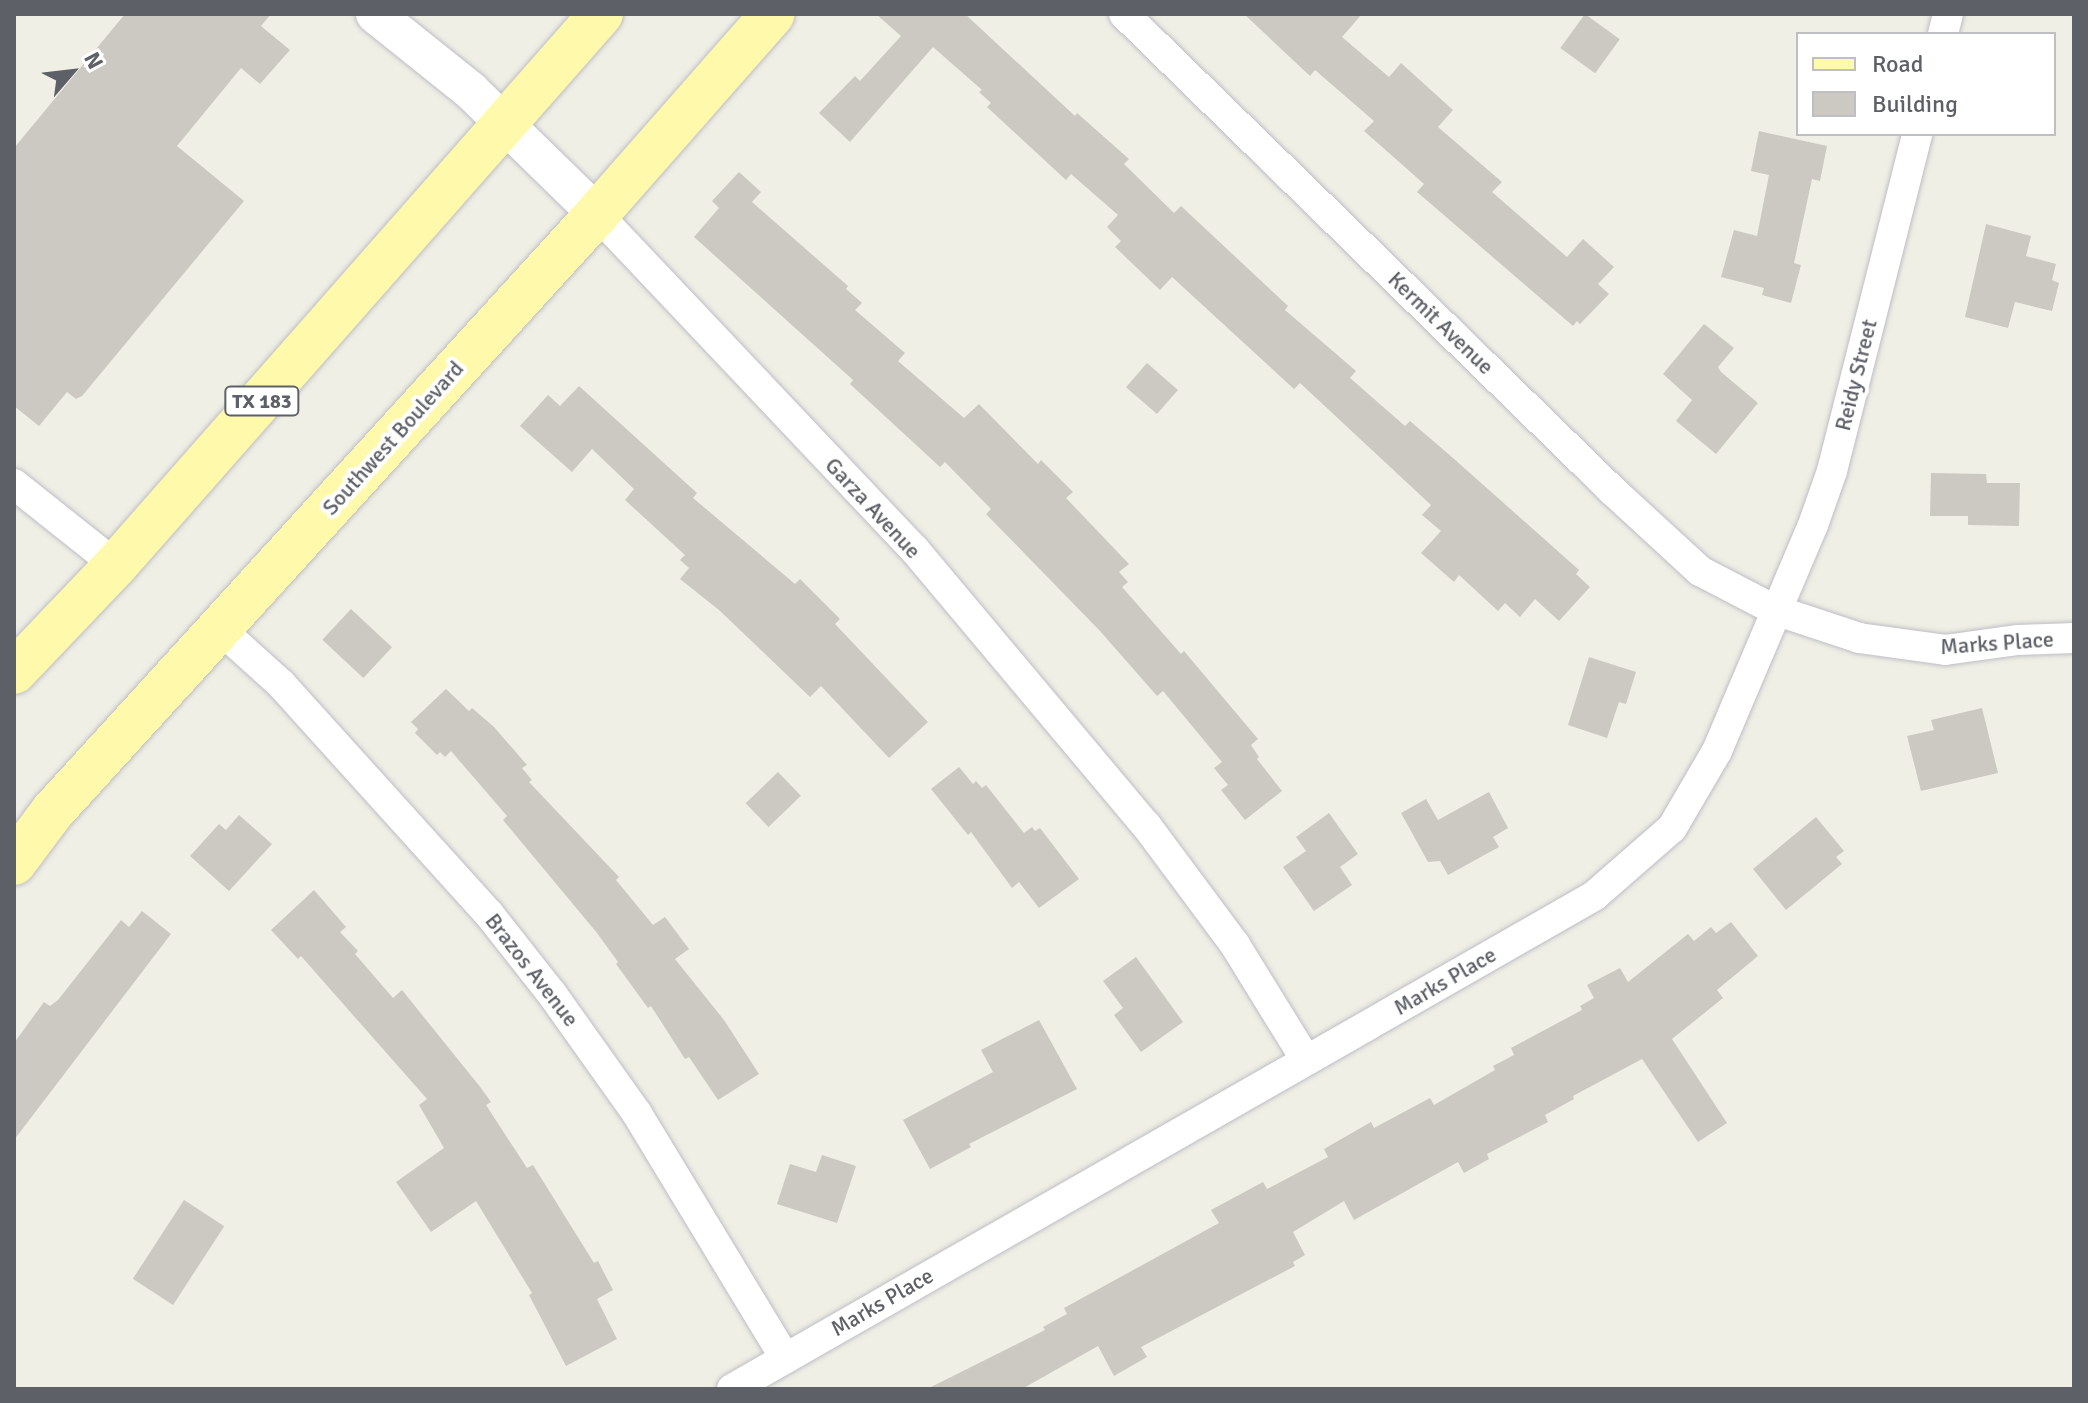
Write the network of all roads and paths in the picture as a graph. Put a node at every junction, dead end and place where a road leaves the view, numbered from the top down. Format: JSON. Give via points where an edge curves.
{"nodes":[{"id":1,"x":375,"y":14,"type":"edge"},
{"id":2,"x":601,"y":14,"type":"edge"},
{"id":3,"x":773,"y":14,"type":"edge"},
{"id":4,"x":1124,"y":14,"type":"edge"},
{"id":5,"x":505,"y":126,"type":"junction"},
{"id":6,"x":1916,"y":136,"type":"edge"},
{"id":7,"x":597,"y":214,"type":"junction"},
{"id":8,"x":14,"y":484,"type":"edge"},
{"id":9,"x":116,"y":565,"type":"junction"},
{"id":10,"x":1775,"y":610,"type":"junction"},
{"id":11,"x":219,"y":628,"type":"junction"},
{"id":12,"x":2074,"y":638,"type":"edge"},
{"id":13,"x":14,"y":672,"type":"edge"},
{"id":14,"x":14,"y":863,"type":"edge"},
{"id":15,"x":1306,"y":1060,"type":"junction"},
{"id":16,"x":785,"y":1358,"type":"junction"},
{"id":17,"x":732,"y":1389,"type":"edge"}],
"edges":[{"from":1,"to":5,"type":"street","name":"Garza Avenue","via":[[470,90]]},
{"from":2,"to":5,"type":"main road","number":"TX 183"},
{"from":3,"to":7,"type":"main road","name":"Southwest Boulevard"},
{"from":4,"to":10,"type":"street","name":"Kermit Avenue","via":[[1700,571]]},
{"from":5,"to":7,"type":"street","name":"Garza Avenue"},
{"from":5,"to":9,"type":"main road","number":"TX 183"},
{"from":6,"to":10,"type":"street","name":"Reidy Street","via":[[1832,471]]},
{"from":7,"to":11,"type":"main road","name":"Southwest Boulevard"},
{"from":7,"to":15,"type":"street","name":"Garza Avenue","via":[[914,549],[1146,825],[1235,945]]},
{"from":8,"to":9,"type":"street"},
{"from":9,"to":13,"type":"main road","number":"TX 183"},
{"from":10,"to":12,"type":"street","name":"Marks Place","via":[[1859,638],[1945,650]]},
{"from":10,"to":15,"type":"street","name":"Marks Place","via":[[1717,751],[1672,828],[1594,896]]},
{"from":11,"to":14,"type":"main road","name":"Southwest Boulevard","via":[[52,812]]},
{"from":11,"to":16,"type":"street","name":"Brazos Avenue","via":[[281,684],[489,914],[570,1018],[636,1112]]},
{"from":15,"to":16,"type":"street","name":"Marks Place"},
{"from":16,"to":17,"type":"street","name":"Marks Place"}]}
